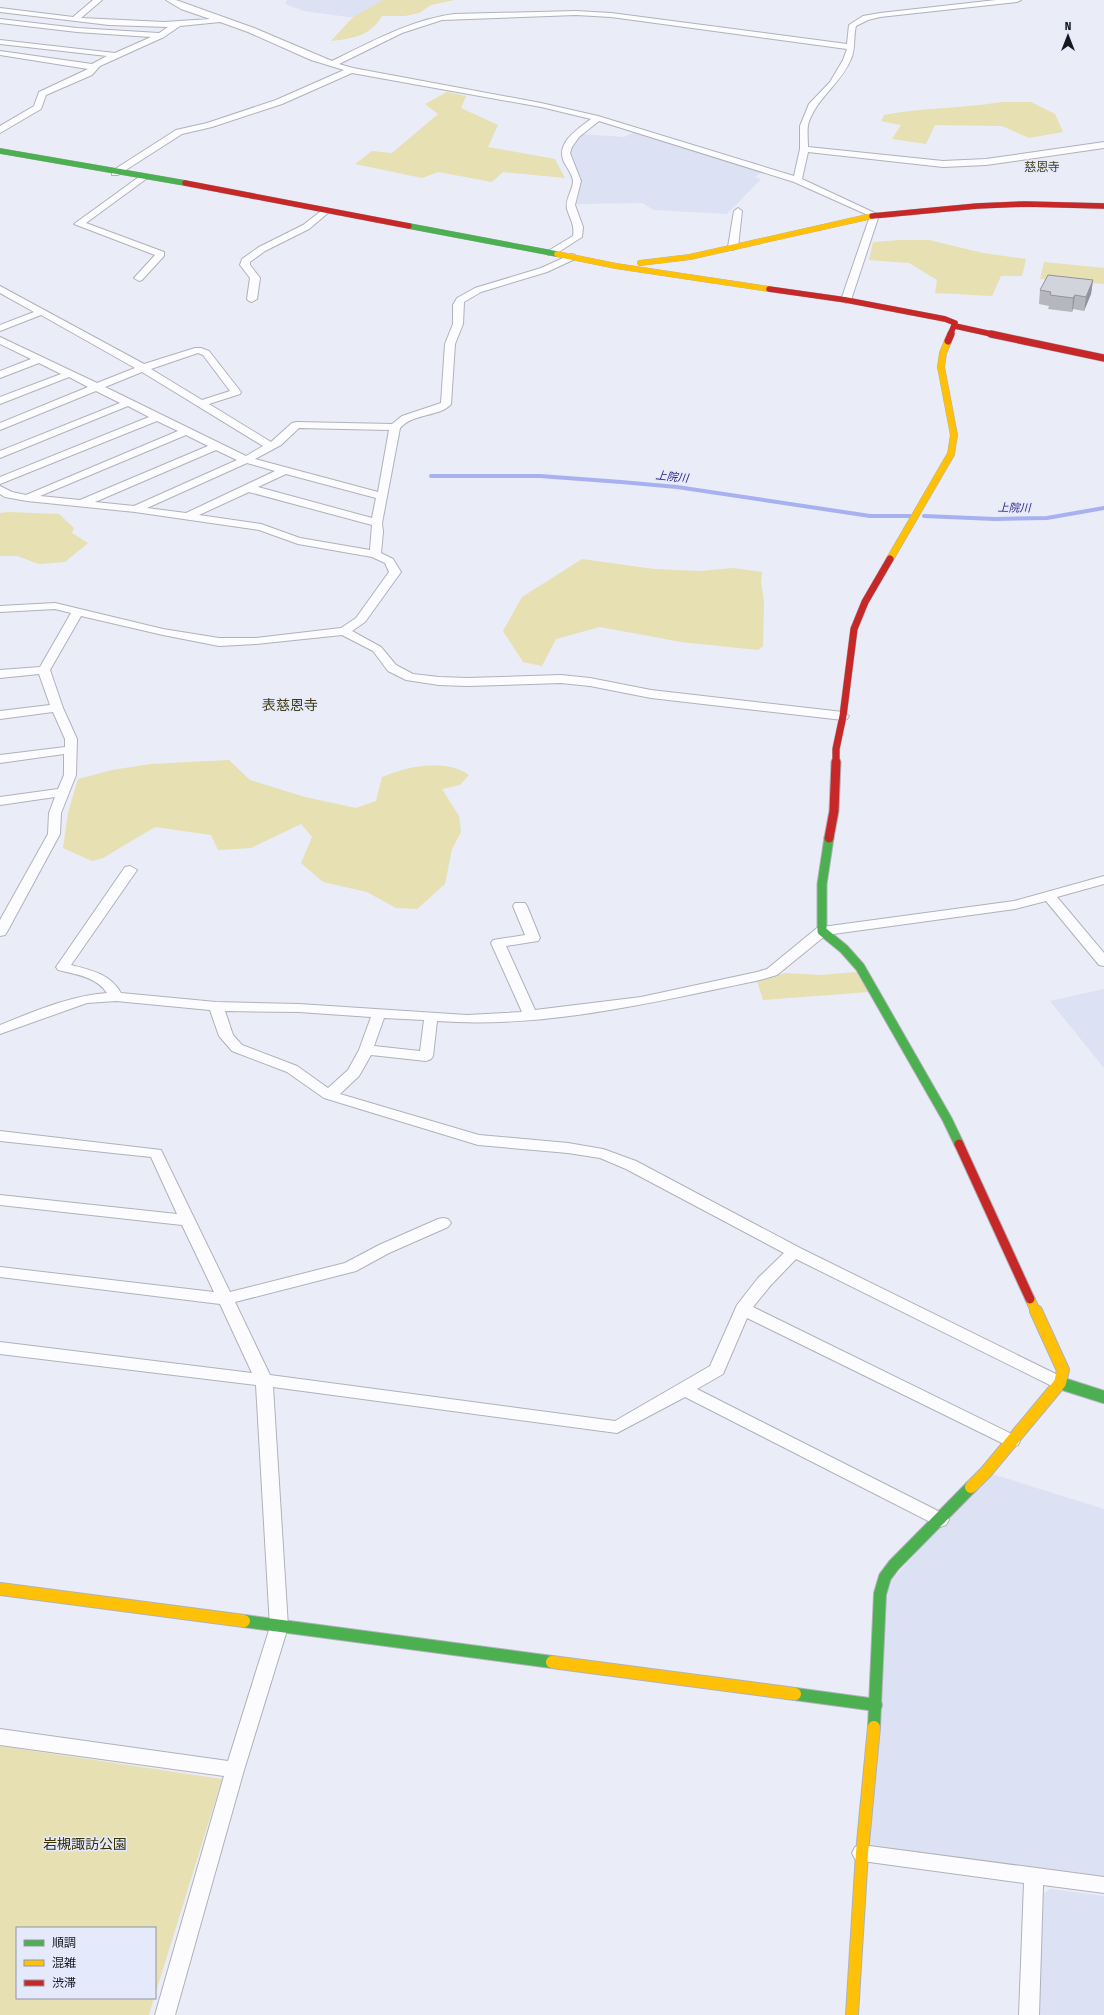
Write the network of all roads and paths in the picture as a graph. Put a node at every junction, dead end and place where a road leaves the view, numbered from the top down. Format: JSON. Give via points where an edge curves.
{"nodes":[{"id":1,"x":98,"y":0,"type":"edge"},
{"id":2,"x":170,"y":0,"type":"edge"},
{"id":3,"x":1017,"y":0,"type":"edge"},
{"id":4,"x":0,"y":10,"type":"edge"},
{"id":5,"x":75,"y":19,"type":"junction"},
{"id":6,"x":220,"y":20,"type":"junction"},
{"id":7,"x":0,"y":21,"type":"edge"},
{"id":8,"x":178,"y":24,"type":"junction"},
{"id":9,"x":161,"y":35,"type":"junction"},
{"id":10,"x":0,"y":42,"type":"edge"},
{"id":11,"x":851,"y":47,"type":"junction"},
{"id":12,"x":0,"y":53,"type":"edge"},
{"id":13,"x":10,"y":54,"type":"junction"},
{"id":14,"x":115,"y":55,"type":"junction"},
{"id":15,"x":0,"y":61,"type":"edge"},
{"id":16,"x":332,"y":64,"type":"junction"},
{"id":17,"x":93,"y":67,"type":"junction"},
{"id":18,"x":351,"y":70,"type":"junction"},
{"id":19,"x":598,"y":118,"type":"junction"},
{"id":20,"x":0,"y":130,"type":"edge"},
{"id":21,"x":1104,"y":145,"type":"edge"},
{"id":22,"x":804,"y":149,"type":"junction"},
{"id":23,"x":0,"y":152,"type":"edge"},
{"id":24,"x":115,"y":173,"type":"junction"},
{"id":25,"x":143,"y":177,"type":"junction"},
{"id":26,"x":797,"y":180,"type":"junction"},
{"id":27,"x":1104,"y":206,"type":"edge"},
{"id":28,"x":325,"y":211,"type":"junction"},
{"id":29,"x":738,"y":211,"type":"dead end"},
{"id":30,"x":875,"y":215,"type":"junction"},
{"id":31,"x":733,"y":248,"type":"junction"},
{"id":32,"x":551,"y":253,"type":"junction"},
{"id":33,"x":572,"y":257,"type":"junction"},
{"id":34,"x":616,"y":266,"type":"junction"},
{"id":35,"x":139,"y":278,"type":"dead end"},
{"id":36,"x":0,"y":289,"type":"edge"},
{"id":37,"x":252,"y":299,"type":"dead end"},
{"id":38,"x":846,"y":300,"type":"junction"},
{"id":39,"x":41,"y":312,"type":"junction"},
{"id":40,"x":955,"y":326,"type":"junction"},
{"id":41,"x":0,"y":328,"type":"edge"},
{"id":42,"x":0,"y":340,"type":"edge"},
{"id":43,"x":14,"y":347,"type":"junction"},
{"id":44,"x":0,"y":352,"type":"edge"},
{"id":45,"x":1104,"y":358,"type":"edge"},
{"id":46,"x":40,"y":360,"type":"junction"},
{"id":47,"x":143,"y":368,"type":"junction"},
{"id":48,"x":69,"y":374,"type":"junction"},
{"id":49,"x":0,"y":375,"type":"edge"},
{"id":50,"x":97,"y":388,"type":"junction"},
{"id":51,"x":0,"y":401,"type":"edge"},
{"id":52,"x":128,"y":403,"type":"junction"},
{"id":53,"x":202,"y":403,"type":"junction"},
{"id":54,"x":157,"y":417,"type":"junction"},
{"id":55,"x":0,"y":427,"type":"edge"},
{"id":56,"x":395,"y":427,"type":"junction"},
{"id":57,"x":186,"y":431,"type":"junction"},
{"id":58,"x":216,"y":446,"type":"junction"},
{"id":59,"x":270,"y":446,"type":"junction"},
{"id":60,"x":0,"y":454,"type":"edge"},
{"id":61,"x":246,"y":460,"type":"junction"},
{"id":62,"x":286,"y":470,"type":"junction"},
{"id":63,"x":0,"y":481,"type":"edge"},
{"id":64,"x":248,"y":488,"type":"junction"},
{"id":65,"x":3,"y":494,"type":"edge"},
{"id":66,"x":382,"y":496,"type":"junction"},
{"id":67,"x":27,"y":498,"type":"junction"},
{"id":68,"x":81,"y":504,"type":"junction"},
{"id":69,"x":135,"y":509,"type":"junction"},
{"id":70,"x":186,"y":517,"type":"junction"},
{"id":71,"x":377,"y":523,"type":"junction"},
{"id":72,"x":375,"y":554,"type":"junction"},
{"id":73,"x":0,"y":609,"type":"edge"},
{"id":74,"x":78,"y":611,"type":"junction"},
{"id":75,"x":344,"y":631,"type":"junction"},
{"id":76,"x":44,"y":670,"type":"junction"},
{"id":77,"x":0,"y":674,"type":"edge"},
{"id":78,"x":57,"y":708,"type":"junction"},
{"id":79,"x":0,"y":715,"type":"edge"},
{"id":80,"x":843,"y":716,"type":"junction"},
{"id":81,"x":70,"y":750,"type":"junction"},
{"id":82,"x":0,"y":759,"type":"edge"},
{"id":83,"x":63,"y":792,"type":"junction"},
{"id":84,"x":0,"y":801,"type":"edge"},
{"id":85,"x":130,"y":870,"type":"dead end"},
{"id":86,"x":1104,"y":880,"type":"edge"},
{"id":87,"x":1049,"y":896,"type":"junction"},
{"id":88,"x":520,"y":906,"type":"dead end"},
{"id":89,"x":822,"y":931,"type":"junction"},
{"id":90,"x":0,"y":932,"type":"edge"},
{"id":91,"x":1104,"y":962,"type":"edge"},
{"id":92,"x":116,"y":997,"type":"junction"},
{"id":93,"x":216,"y":1006,"type":"junction"},
{"id":94,"x":379,"y":1013,"type":"junction"},
{"id":95,"x":530,"y":1015,"type":"junction"},
{"id":96,"x":432,"y":1017,"type":"junction"},
{"id":97,"x":0,"y":1030,"type":"edge"},
{"id":98,"x":366,"y":1050,"type":"junction"},
{"id":99,"x":329,"y":1094,"type":"junction"},
{"id":100,"x":0,"y":1136,"type":"edge"},
{"id":101,"x":0,"y":1200,"type":"edge"},
{"id":102,"x":188,"y":1220,"type":"junction"},
{"id":103,"x":443,"y":1223,"type":"dead end"},
{"id":104,"x":794,"y":1252,"type":"junction"},
{"id":105,"x":0,"y":1272,"type":"edge"},
{"id":106,"x":226,"y":1299,"type":"junction"},
{"id":107,"x":743,"y":1309,"type":"junction"},
{"id":108,"x":0,"y":1348,"type":"edge"},
{"id":109,"x":264,"y":1380,"type":"junction"},
{"id":110,"x":1060,"y":1383,"type":"junction"},
{"id":111,"x":683,"y":1389,"type":"junction"},
{"id":112,"x":1104,"y":1397,"type":"edge"},
{"id":113,"x":1012,"y":1441,"type":"junction"},
{"id":114,"x":940,"y":1520,"type":"junction"},
{"id":115,"x":0,"y":1589,"type":"edge"},
{"id":116,"x":279,"y":1627,"type":"junction"},
{"id":117,"x":876,"y":1705,"type":"junction"},
{"id":118,"x":0,"y":1737,"type":"edge"},
{"id":119,"x":235,"y":1770,"type":"junction"},
{"id":120,"x":862,"y":1853,"type":"junction"},
{"id":121,"x":1034,"y":1876,"type":"junction"},
{"id":122,"x":1104,"y":1885,"type":"edge"},
{"id":123,"x":165,"y":2015,"type":"edge"},
{"id":124,"x":852,"y":2015,"type":"edge"},
{"id":125,"x":1029,"y":2015,"type":"edge"}],
"edges":[{"from":1,"to":5,"type":"street"},
{"from":2,"to":6,"type":"street"},
{"from":3,"to":11,"type":"street","via":[[911,10],[866,18],[853,25]]},
{"from":4,"to":5,"type":"street"},
{"from":5,"to":8,"type":"street"},
{"from":6,"to":8,"type":"street"},
{"from":6,"to":16,"type":"street","via":[[251,30]]},
{"from":7,"to":9,"type":"street","via":[[77,30]]},
{"from":8,"to":9,"type":"street"},
{"from":9,"to":14,"type":"street"},
{"from":10,"to":14,"type":"street"},
{"from":11,"to":16,"type":"street","via":[[611,15],[576,13],[454,16],[399,31]]},
{"from":11,"to":22,"type":"street","via":[[847,60],[832,83],[812,104],[804,126]]},
{"from":12,"to":13,"type":"street"},
{"from":13,"to":15,"type":"street"},
{"from":13,"to":17,"type":"street"},
{"from":14,"to":17,"type":"street"},
{"from":16,"to":18,"type":"street"},
{"from":17,"to":20,"type":"street","via":[[90,73],[42,94],[38,107]]},
{"from":18,"to":19,"type":"street"},
{"from":18,"to":24,"type":"street","via":[[279,102],[179,132]]},
{"from":19,"to":26,"type":"street"},
{"from":19,"to":32,"type":"street","via":[[569,142],[566,150],[566,158],[577,182],[571,206],[580,228],[577,237]]},
{"from":21,"to":22,"type":"street","via":[[986,162],[943,164]]},
{"from":22,"to":26,"type":"street"},
{"from":23,"to":24,"type":"street"},
{"from":24,"to":25,"type":"street"},
{"from":25,"to":28,"type":"street"},
{"from":25,"to":35,"type":"street","via":[[79,224],[161,254]]},
{"from":26,"to":30,"type":"street"},
{"from":27,"to":30,"type":"street","via":[[1025,204]]},
{"from":28,"to":32,"type":"street"},
{"from":28,"to":37,"type":"street","via":[[306,227],[262,248],[244,261],[255,278]]},
{"from":29,"to":31,"type":"street"},
{"from":30,"to":31,"type":"street"},
{"from":30,"to":38,"type":"street"},
{"from":31,"to":34,"type":"street","via":[[690,257]]},
{"from":32,"to":33,"type":"street"},
{"from":33,"to":34,"type":"street"},
{"from":33,"to":56,"type":"street","via":[[544,270],[478,290],[460,300],[458,324],[450,344],[446,404],[406,419]]},
{"from":34,"to":38,"type":"street"},
{"from":36,"to":39,"type":"street"},
{"from":38,"to":40,"type":"street","via":[[953,321],[956,323]]},
{"from":39,"to":41,"type":"street"},
{"from":39,"to":47,"type":"street"},
{"from":40,"to":45,"type":"street"},
{"from":40,"to":80,"type":"street","via":[[943,353],[941,367],[954,435],[951,454],[865,602],[854,629]]},
{"from":42,"to":43,"type":"street"},
{"from":43,"to":44,"type":"street"},
{"from":43,"to":46,"type":"street"},
{"from":46,"to":48,"type":"street"},
{"from":46,"to":49,"type":"street"},
{"from":47,"to":50,"type":"street"},
{"from":47,"to":53,"type":"street"},
{"from":47,"to":53,"type":"street","via":[[201,350],[236,392]]},
{"from":48,"to":50,"type":"street"},
{"from":48,"to":51,"type":"street"},
{"from":50,"to":52,"type":"street"},
{"from":50,"to":55,"type":"street"},
{"from":52,"to":54,"type":"street"},
{"from":52,"to":60,"type":"street"},
{"from":53,"to":59,"type":"street"},
{"from":54,"to":57,"type":"street"},
{"from":54,"to":63,"type":"street"},
{"from":56,"to":59,"type":"street","via":[[296,426]]},
{"from":56,"to":66,"type":"street"},
{"from":57,"to":58,"type":"street"},
{"from":57,"to":67,"type":"street"},
{"from":58,"to":61,"type":"street"},
{"from":58,"to":68,"type":"street"},
{"from":59,"to":61,"type":"street"},
{"from":61,"to":62,"type":"street"},
{"from":61,"to":69,"type":"street"},
{"from":62,"to":64,"type":"street"},
{"from":62,"to":66,"type":"street"},
{"from":64,"to":70,"type":"street"},
{"from":64,"to":71,"type":"street"},
{"from":65,"to":67,"type":"street"},
{"from":66,"to":71,"type":"street"},
{"from":67,"to":68,"type":"street"},
{"from":68,"to":69,"type":"street"},
{"from":69,"to":70,"type":"street"},
{"from":70,"to":72,"type":"street","via":[[261,527],[298,541]]},
{"from":71,"to":72,"type":"street"},
{"from":72,"to":75,"type":"street","via":[[389,561],[395,572],[360,620]]},
{"from":73,"to":74,"type":"street","via":[[54,606]]},
{"from":74,"to":75,"type":"street","via":[[163,632],[219,642],[256,641]]},
{"from":74,"to":76,"type":"street"},
{"from":75,"to":80,"type":"street","via":[[377,649],[392,668],[410,677],[446,682],[561,679],[651,694]]},
{"from":76,"to":77,"type":"street"},
{"from":76,"to":78,"type":"street"},
{"from":78,"to":79,"type":"street"},
{"from":78,"to":81,"type":"street","via":[[70,739]]},
{"from":80,"to":89,"type":"street","via":[[836,749],[834,811],[823,867],[819,910]]},
{"from":81,"to":82,"type":"street"},
{"from":81,"to":83,"type":"street","via":[[70,775]]},
{"from":83,"to":84,"type":"street"},
{"from":83,"to":90,"type":"street","via":[[55,813],[54,834]]},
{"from":85,"to":92,"type":"street","via":[[63,967],[105,980],[112,986]]},
{"from":86,"to":87,"type":"street"},
{"from":87,"to":89,"type":"street","via":[[1015,905]]},
{"from":87,"to":91,"type":"street"},
{"from":88,"to":95,"type":"street","via":[[533,938],[498,943]]},
{"from":89,"to":95,"type":"street","via":[[772,972],[760,976],[640,1001]]},
{"from":89,"to":110,"type":"street","via":[[844,949],[860,967],[947,1119],[1063,1370]]},
{"from":92,"to":93,"type":"street"},
{"from":92,"to":97,"type":"street","via":[[86,999]]},
{"from":93,"to":94,"type":"street"},
{"from":93,"to":99,"type":"street","via":[[226,1036],[237,1048],[292,1069]]},
{"from":94,"to":96,"type":"street"},
{"from":94,"to":98,"type":"street"},
{"from":95,"to":96,"type":"street","via":[[467,1019]]},
{"from":96,"to":98,"type":"street","via":[[426,1056]]},
{"from":98,"to":99,"type":"street","via":[[354,1073]]},
{"from":99,"to":104,"type":"street","via":[[478,1140],[568,1148],[603,1154],[631,1165]]},
{"from":100,"to":102,"type":"street","via":[[156,1153]]},
{"from":101,"to":102,"type":"street"},
{"from":102,"to":106,"type":"street"},
{"from":103,"to":106,"type":"street","via":[[350,1267]]},
{"from":104,"to":107,"type":"street","via":[[764,1282]]},
{"from":104,"to":110,"type":"street"},
{"from":105,"to":106,"type":"street"},
{"from":106,"to":109,"type":"street"},
{"from":107,"to":111,"type":"street","via":[[717,1370]]},
{"from":107,"to":113,"type":"street"},
{"from":108,"to":109,"type":"street"},
{"from":109,"to":111,"type":"street","via":[[617,1427]]},
{"from":109,"to":116,"type":"street"},
{"from":110,"to":112,"type":"street"},
{"from":110,"to":113,"type":"street"},
{"from":111,"to":114,"type":"street"},
{"from":113,"to":114,"type":"street"},
{"from":114,"to":117,"type":"street","via":[[885,1577],[880,1594]]},
{"from":115,"to":116,"type":"street"},
{"from":116,"to":117,"type":"street"},
{"from":116,"to":119,"type":"street"},
{"from":117,"to":120,"type":"street"},
{"from":118,"to":119,"type":"street"},
{"from":119,"to":123,"type":"street"},
{"from":120,"to":121,"type":"street"},
{"from":120,"to":124,"type":"street"},
{"from":121,"to":122,"type":"street"},
{"from":121,"to":125,"type":"street"}]}
